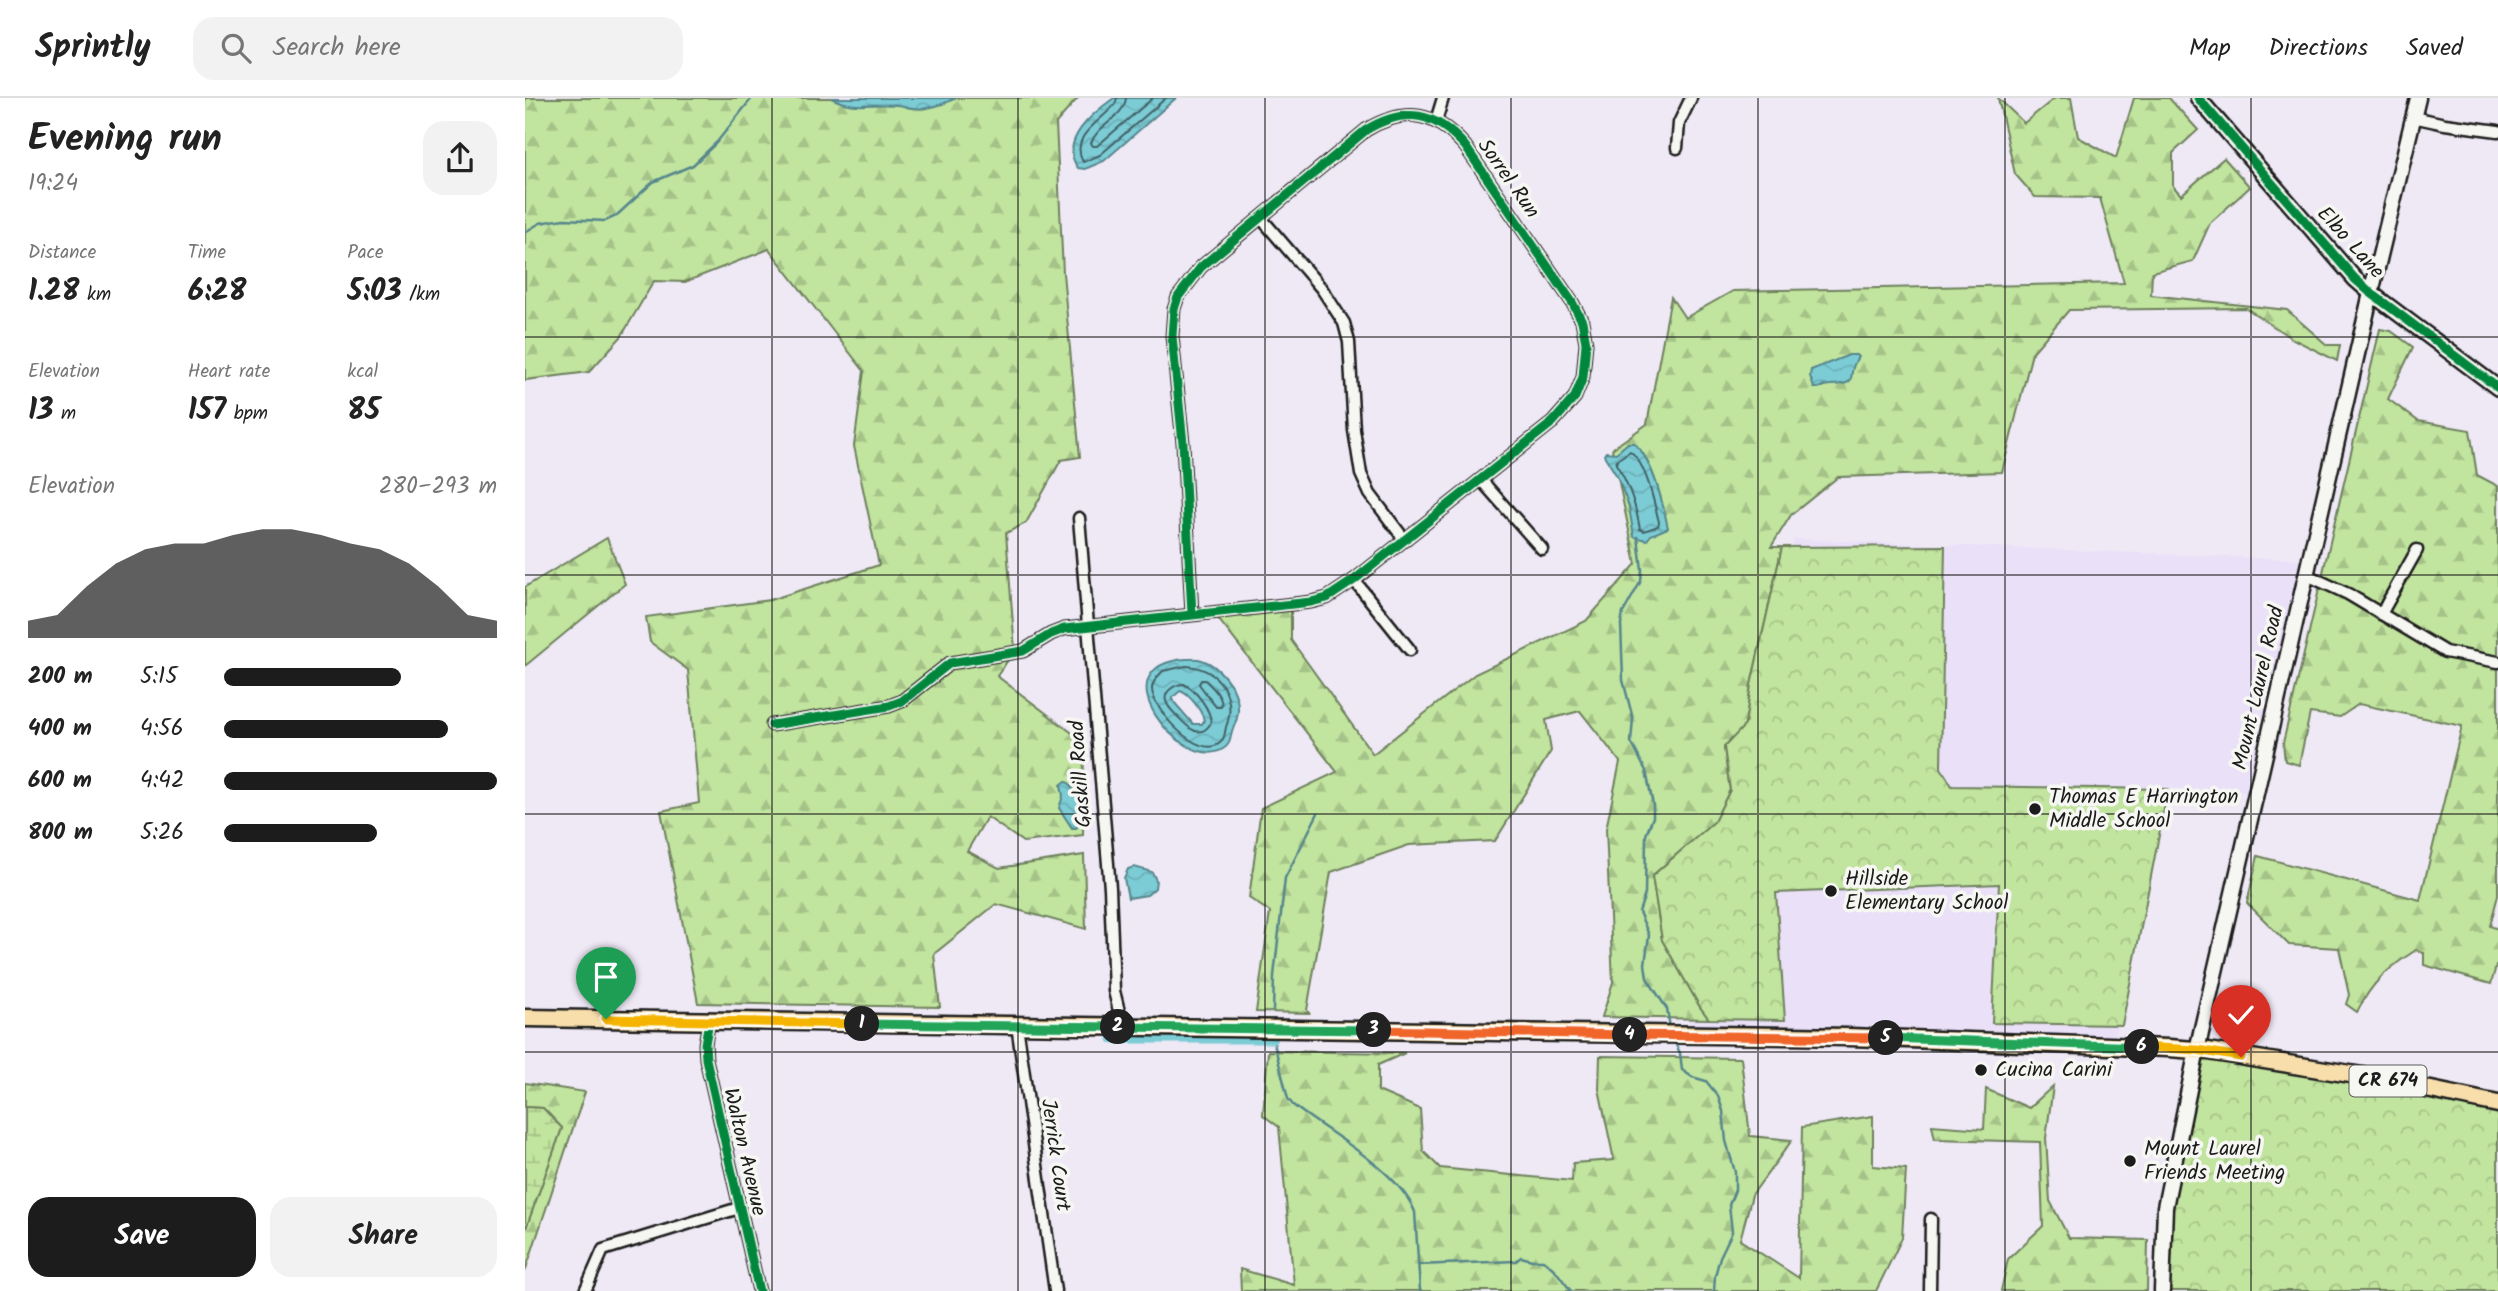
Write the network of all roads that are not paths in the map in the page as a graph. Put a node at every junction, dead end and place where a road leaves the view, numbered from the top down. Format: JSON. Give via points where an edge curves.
{"nodes":[{"id":1,"x":1443,"y":98,"type":"edge"},
{"id":2,"x":1691,"y":98,"type":"edge"},
{"id":3,"x":2198,"y":98,"type":"edge"},
{"id":4,"x":2418,"y":98,"type":"edge"},
{"id":5,"x":2413,"y":117,"type":"junction"},
{"id":6,"x":1436,"y":121,"type":"junction"},
{"id":7,"x":2498,"y":131,"type":"edge"},
{"id":8,"x":1677,"y":148,"type":"dead end"},
{"id":9,"x":1261,"y":218,"type":"junction"},
{"id":10,"x":2371,"y":293,"type":"junction"},
{"id":11,"x":2498,"y":388,"type":"edge"},
{"id":12,"x":1481,"y":480,"type":"junction"},
{"id":13,"x":1079,"y":518,"type":"dead end"},
{"id":14,"x":1405,"y":539,"type":"junction"},
{"id":15,"x":1542,"y":549,"type":"dead end"},
{"id":16,"x":2417,"y":550,"type":"dead end"},
{"id":17,"x":2307,"y":575,"type":"junction"},
{"id":18,"x":1354,"y":580,"type":"junction"},
{"id":19,"x":1192,"y":614,"type":"junction"},
{"id":20,"x":2381,"y":614,"type":"junction"},
{"id":21,"x":1089,"y":625,"type":"junction"},
{"id":22,"x":1410,"y":650,"type":"dead end"},
{"id":23,"x":2498,"y":662,"type":"edge"},
{"id":24,"x":772,"y":724,"type":"dead end"},
{"id":25,"x":525,"y":1018,"type":"edge"},
{"id":26,"x":709,"y":1021,"type":"junction"},
{"id":27,"x":1017,"y":1025,"type":"junction"},
{"id":28,"x":1123,"y":1027,"type":"junction"},
{"id":29,"x":2197,"y":1050,"type":"junction"},
{"id":30,"x":2498,"y":1104,"type":"edge"},
{"id":31,"x":739,"y":1208,"type":"junction"},
{"id":32,"x":1931,"y":1219,"type":"dead end"},
{"id":33,"x":585,"y":1291,"type":"edge"},
{"id":34,"x":759,"y":1291,"type":"edge"},
{"id":35,"x":1055,"y":1291,"type":"edge"},
{"id":36,"x":1930,"y":1291,"type":"edge"},
{"id":37,"x":2162,"y":1291,"type":"edge"}],
"edges":[{"from":1,"to":6,"type":"street"},
{"from":2,"to":8,"type":"street","via":[[1679,123]]},
{"from":3,"to":10,"type":"main road","name":"Elbo Lane"},
{"from":4,"to":5,"type":"main road","name":"Mount Laurel Road"},
{"from":5,"to":7,"type":"street"},
{"from":5,"to":10,"type":"main road","name":"Mount Laurel Road"},
{"from":6,"to":9,"type":"street","via":[[1409,115],[1376,124]]},
{"from":6,"to":12,"type":"street","name":"Sorrel Run","via":[[1465,146],[1572,302],[1586,343],[1583,377],[1568,406]]},
{"from":9,"to":14,"type":"street","via":[[1322,289],[1344,323],[1361,474],[1370,494]]},
{"from":9,"to":19,"type":"street","via":[[1192,276],[1174,309],[1172,336]]},
{"from":10,"to":11,"type":"main road","name":"Elbo Lane"},
{"from":10,"to":17,"type":"main road","name":"Mount Laurel Road"},
{"from":12,"to":14,"type":"street","name":"Sorrel Run"},
{"from":12,"to":15,"type":"street"},
{"from":13,"to":21,"type":"street","name":"Gaskill Road"},
{"from":14,"to":18,"type":"street","name":"Sorrel Run"},
{"from":16,"to":20,"type":"street"},
{"from":17,"to":20,"type":"street"},
{"from":17,"to":29,"type":"main road","name":"Mount Laurel Road"},
{"from":18,"to":19,"type":"street","name":"Sorrel Run","via":[[1318,601]]},
{"from":18,"to":22,"type":"street"},
{"from":19,"to":21,"type":"street","name":"Sorrel Run"},
{"from":20,"to":23,"type":"street","via":[[2445,652]]},
{"from":21,"to":24,"type":"street","name":"Sorrel Run","via":[[1051,634],[1023,651],[950,663],[889,706]]},
{"from":21,"to":28,"type":"street","name":"Gaskill Road","via":[[1114,991]]},
{"from":25,"to":26,"type":"main road","number":"CR 674"},
{"from":26,"to":27,"type":"main road","number":"CR 674"},
{"from":26,"to":31,"type":"street","name":"Walton Avenue","via":[[705,1051]]},
{"from":27,"to":28,"type":"main road","number":"CR 674"},
{"from":27,"to":35,"type":"street","name":"Jerrick Court"},
{"from":28,"to":29,"type":"main road","number":"CR 674","via":[[1889,1038]]},
{"from":29,"to":30,"type":"main road","number":"CR 674","via":[[2369,1077]]},
{"from":29,"to":37,"type":"main road","name":"Mount Laurel Road","via":[[2165,1207]]},
{"from":31,"to":33,"type":"street","via":[[603,1250]]},
{"from":31,"to":34,"type":"street","name":"Walton Avenue"},
{"from":32,"to":36,"type":"street"}]}
